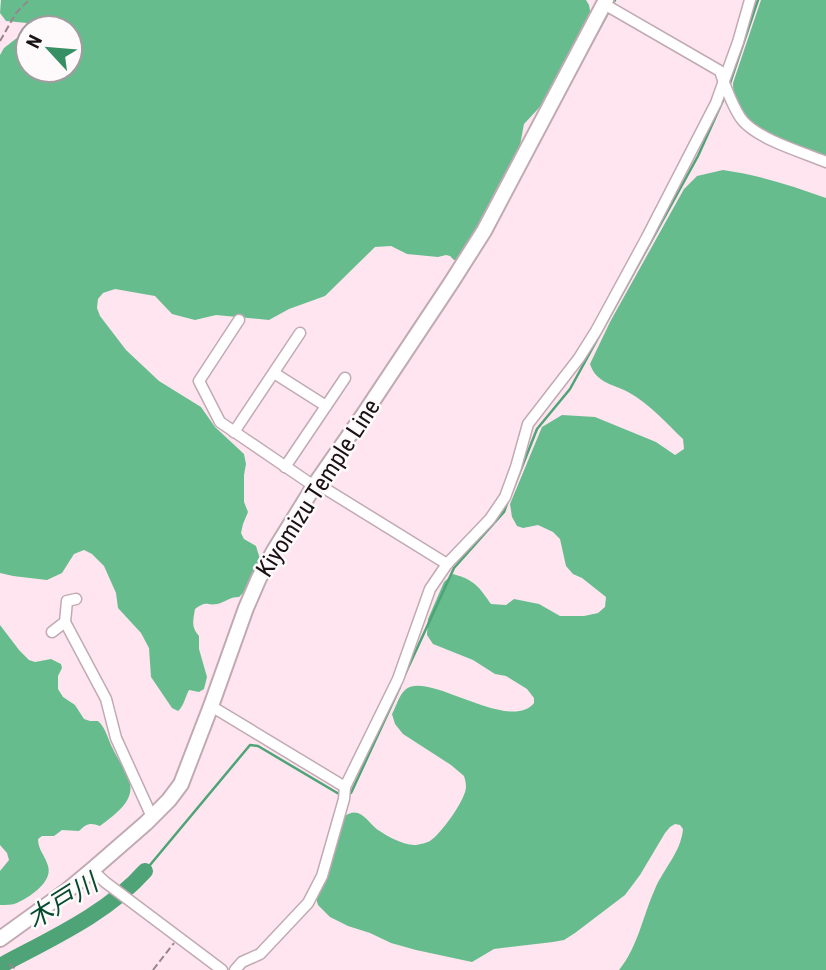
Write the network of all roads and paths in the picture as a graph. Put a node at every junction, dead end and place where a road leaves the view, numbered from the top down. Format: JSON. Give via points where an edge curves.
{"nodes":[{"id":1,"x":29,"y":0,"type":"edge"},
{"id":2,"x":750,"y":0,"type":"edge"},
{"id":3,"x":605,"y":2,"type":"edge"},
{"id":4,"x":0,"y":41,"type":"edge"},
{"id":5,"x":723,"y":82,"type":"junction"},
{"id":6,"x":826,"y":162,"type":"edge"},
{"id":7,"x":239,"y":320,"type":"dead end"},
{"id":8,"x":300,"y":333,"type":"dead end"},
{"id":9,"x":274,"y":373,"type":"junction"},
{"id":10,"x":345,"y":378,"type":"dead end"},
{"id":11,"x":326,"y":406,"type":"junction"},
{"id":12,"x":234,"y":432,"type":"junction"},
{"id":13,"x":285,"y":467,"type":"junction"},
{"id":14,"x":315,"y":485,"type":"junction"},
{"id":15,"x":447,"y":564,"type":"junction"},
{"id":16,"x":66,"y":600,"type":"dead end"},
{"id":17,"x":65,"y":622,"type":"junction"},
{"id":18,"x":52,"y":632,"type":"dead end"},
{"id":19,"x":211,"y":706,"type":"junction"},
{"id":20,"x":345,"y":787,"type":"junction"},
{"id":21,"x":152,"y":817,"type":"junction"},
{"id":22,"x":92,"y":870,"type":"junction"},
{"id":23,"x":179,"y":937,"type":"junction"},
{"id":24,"x":0,"y":939,"type":"edge"},
{"id":25,"x":9,"y":964,"type":"dead end"},
{"id":26,"x":17,"y":970,"type":"edge"},
{"id":27,"x":153,"y":970,"type":"edge"},
{"id":28,"x":222,"y":970,"type":"edge"},
{"id":29,"x":235,"y":970,"type":"edge"}],
"edges":[{"from":1,"to":4,"type":"path"},
{"from":2,"to":5,"type":"street"},
{"from":3,"to":5,"type":"street","via":[[720,71]]},
{"from":3,"to":14,"type":"main road","name":"Kiyomizu Temple Line","via":[[484,231]]},
{"from":5,"to":6,"type":"street","via":[[742,120],[761,135]]},
{"from":5,"to":15,"type":"street","via":[[596,331],[528,424],[505,497]]},
{"from":7,"to":12,"type":"street","via":[[199,381],[220,422]]},
{"from":8,"to":9,"type":"street"},
{"from":9,"to":11,"type":"street"},
{"from":9,"to":12,"type":"street"},
{"from":10,"to":11,"type":"street"},
{"from":11,"to":13,"type":"street"},
{"from":12,"to":13,"type":"street"},
{"from":13,"to":14,"type":"street"},
{"from":14,"to":15,"type":"street"},
{"from":14,"to":19,"type":"main road","name":"Kiyomizu Temple Line","via":[[259,578]]},
{"from":15,"to":20,"type":"street","via":[[430,589],[398,680]]},
{"from":16,"to":17,"type":"street"},
{"from":17,"to":18,"type":"street"},
{"from":17,"to":21,"type":"street","via":[[106,699],[116,738]]},
{"from":19,"to":20,"type":"street"},
{"from":19,"to":21,"type":"main road","name":"Kiyomizu Temple Line","via":[[181,784]]},
{"from":20,"to":29,"type":"street","via":[[322,876],[308,903],[260,954]]},
{"from":21,"to":22,"type":"main road","name":"Kiyomizu Temple Line"},
{"from":22,"to":23,"type":"street"},
{"from":22,"to":24,"type":"main road","name":"Kiyomizu Temple Line"},
{"from":23,"to":27,"type":"path"},
{"from":23,"to":28,"type":"street"},
{"from":25,"to":26,"type":"path"}]}
